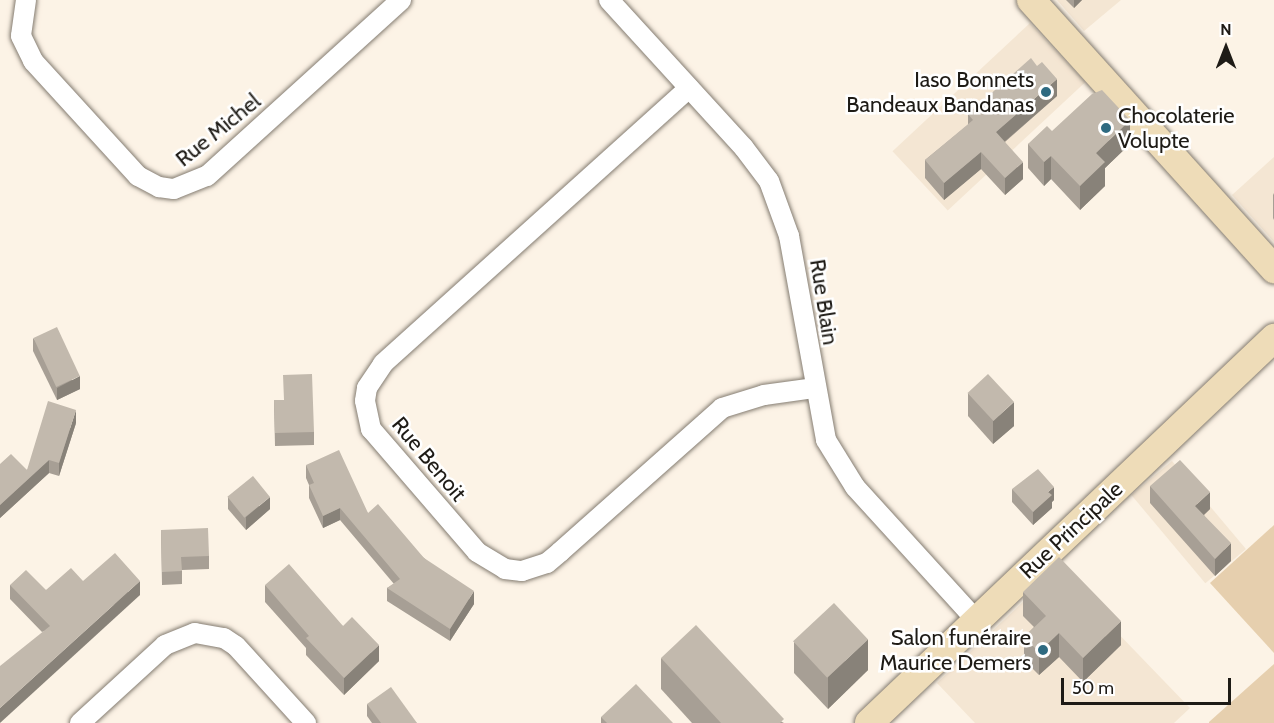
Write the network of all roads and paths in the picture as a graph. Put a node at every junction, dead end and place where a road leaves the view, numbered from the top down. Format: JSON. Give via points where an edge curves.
{"nodes":[{"id":1,"x":26,"y":0,"type":"edge"},
{"id":2,"x":401,"y":0,"type":"edge"},
{"id":3,"x":609,"y":0,"type":"edge"},
{"id":4,"x":1032,"y":0,"type":"edge"},
{"id":5,"x":689,"y":88,"type":"junction"},
{"id":6,"x":1274,"y":269,"type":"edge"},
{"id":7,"x":1274,"y":338,"type":"edge"},
{"id":8,"x":814,"y":388,"type":"junction"},
{"id":9,"x":976,"y":620,"type":"junction"},
{"id":10,"x":80,"y":723,"type":"edge"},
{"id":11,"x":306,"y":723,"type":"edge"},
{"id":12,"x":869,"y":723,"type":"edge"}],
"edges":[{"from":1,"to":2,"type":"street","name":"Rue Michel","via":[[21,36],[33,62],[138,176],[159,188],[174,189],[207,176]]},
{"from":3,"to":5,"type":"street","name":"Rue Blain"},
{"from":4,"to":6,"type":"street"},
{"from":5,"to":8,"type":"street","name":"Rue Blain","via":[[759,165],[777,200],[793,259]]},
{"from":5,"to":8,"type":"street","name":"Rue Benoit","via":[[383,364],[370,382],[365,401],[371,429],[477,552],[505,569],[522,571],[534,569],[560,552],[722,408],[764,395]]},
{"from":7,"to":9,"type":"street","name":"Rue Principale"},
{"from":8,"to":9,"type":"street","name":"Rue Blain","via":[[826,440],[843,471]]},
{"from":9,"to":12,"type":"street","name":"Rue Principale"},
{"from":10,"to":11,"type":"street","via":[[165,645],[195,633],[224,638],[236,646]]}]}
